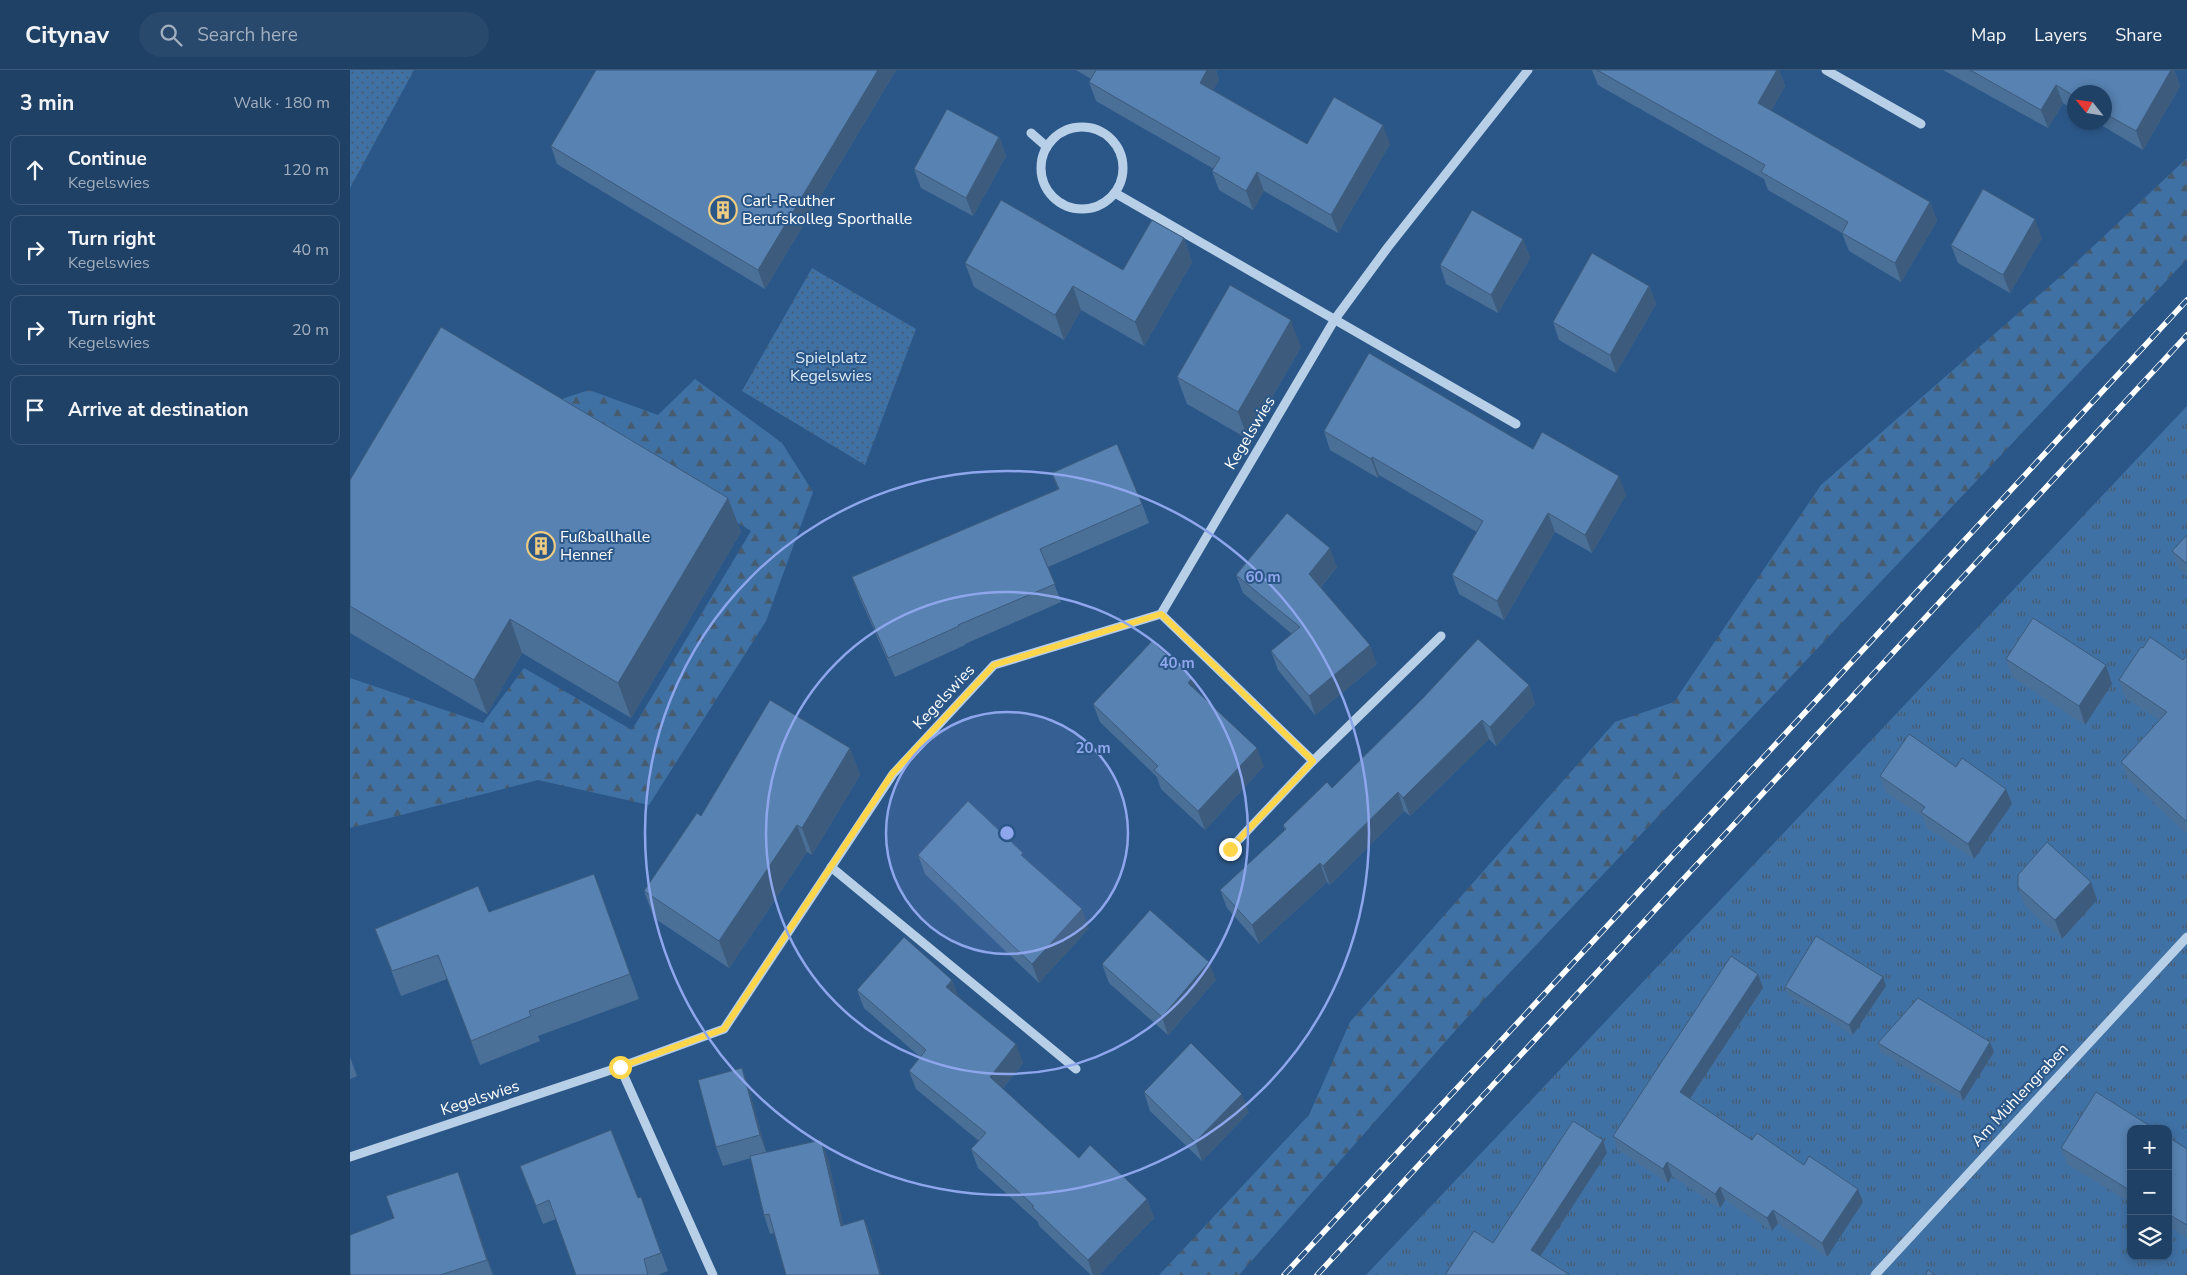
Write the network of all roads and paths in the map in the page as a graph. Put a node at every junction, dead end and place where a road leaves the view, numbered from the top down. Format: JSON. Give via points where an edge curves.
{"nodes":[{"id":1,"x":1528,"y":70,"type":"edge"},
{"id":2,"x":1826,"y":70,"type":"edge"},
{"id":3,"x":1921,"y":124,"type":"dead end"},
{"id":4,"x":1031,"y":133,"type":"dead end"},
{"id":5,"x":1047,"y":147,"type":"junction"},
{"id":6,"x":1115,"y":193,"type":"junction"},
{"id":7,"x":1335,"y":319,"type":"junction"},
{"id":8,"x":1516,"y":424,"type":"dead end"},
{"id":9,"x":1161,"y":614,"type":"junction"},
{"id":10,"x":1441,"y":636,"type":"dead end"},
{"id":11,"x":1313,"y":761,"type":"junction"},
{"id":12,"x":1230,"y":849,"type":"dead end"},
{"id":13,"x":831,"y":867,"type":"junction"},
{"id":14,"x":2187,"y":937,"type":"edge"},
{"id":15,"x":620,"y":1067,"type":"junction"},
{"id":16,"x":1076,"y":1069,"type":"dead end"},
{"id":17,"x":350,"y":1157,"type":"edge"},
{"id":18,"x":713,"y":1275,"type":"edge"},
{"id":19,"x":1875,"y":1275,"type":"edge"}],
"edges":[{"from":1,"to":7,"type":"street","name":"Kegelswies"},
{"from":2,"to":3,"type":"street"},
{"from":4,"to":5,"type":"street"},
{"from":5,"to":6,"type":"street","via":[[1042,160],[1042,174],[1054,198],[1066,206],[1092,208]]},
{"from":5,"to":6,"type":"street","via":[[1055,137],[1079,127],[1093,128],[1105,134],[1115,142],[1121,154],[1121,181]]},
{"from":6,"to":7,"type":"street"},
{"from":7,"to":8,"type":"street"},
{"from":7,"to":9,"type":"street","name":"Kegelswies"},
{"from":9,"to":11,"type":"street"},
{"from":9,"to":13,"type":"street","name":"Kegelswies","via":[[994,665],[892,774]]},
{"from":10,"to":11,"type":"street"},
{"from":11,"to":12,"type":"street"},
{"from":13,"to":15,"type":"street","name":"Kegelswies","via":[[724,1029]]},
{"from":13,"to":16,"type":"street"},
{"from":14,"to":19,"type":"street","name":"Am Mühlengraben"},
{"from":15,"to":17,"type":"street","name":"Kegelswies"},
{"from":15,"to":18,"type":"street"}]}
